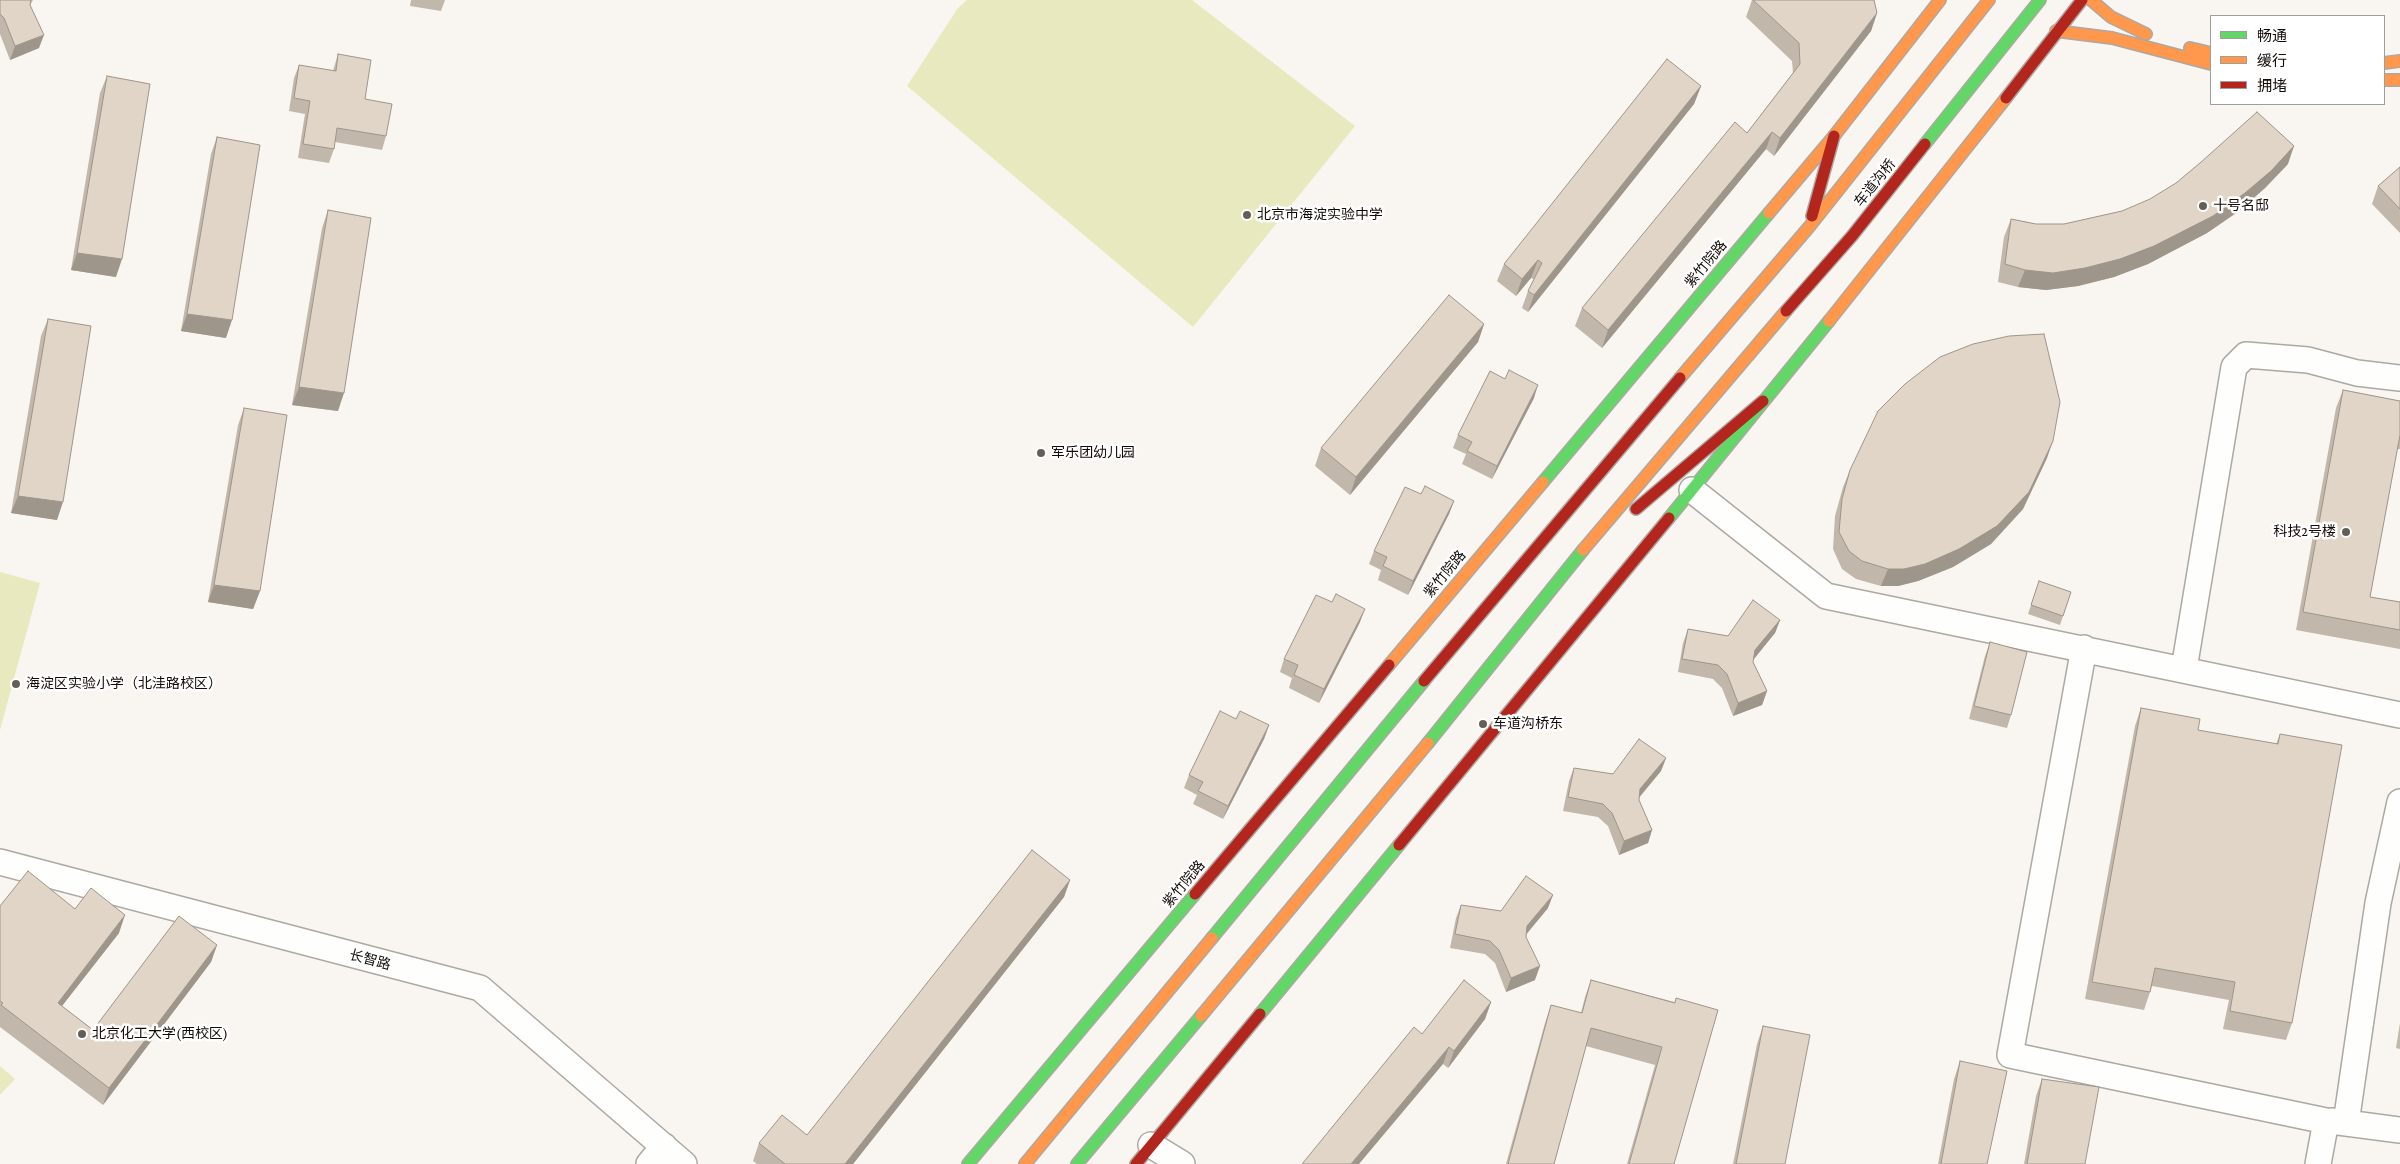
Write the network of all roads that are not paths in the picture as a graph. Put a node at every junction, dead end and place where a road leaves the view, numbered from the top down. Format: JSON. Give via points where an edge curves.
{"nodes":[{"id":1,"x":1988,"y":0,"type":"edge"},
{"id":2,"x":2040,"y":0,"type":"edge"},
{"id":3,"x":2082,"y":0,"type":"edge"},
{"id":4,"x":2091,"y":0,"type":"edge"},
{"id":5,"x":1938,"y":2,"type":"edge"},
{"id":6,"x":2056,"y":31,"type":"junction"},
{"id":7,"x":2210,"y":52,"type":"edge"},
{"id":8,"x":2189,"y":54,"type":"junction"},
{"id":9,"x":2400,"y":61,"type":"edge"},
{"id":10,"x":2385,"y":63,"type":"edge"},
{"id":11,"x":2210,"y":64,"type":"edge"},
{"id":12,"x":2385,"y":80,"type":"edge"},
{"id":13,"x":2400,"y":80,"type":"edge"},
{"id":14,"x":1834,"y":136,"type":"junction"},
{"id":15,"x":1810,"y":227,"type":"junction"},
{"id":16,"x":2400,"y":378,"type":"edge"},
{"id":17,"x":1763,"y":401,"type":"junction"},
{"id":18,"x":1692,"y":490,"type":"junction"},
{"id":19,"x":1574,"y":561,"type":"junction"},
{"id":20,"x":2084,"y":648,"type":"junction"},
{"id":21,"x":2184,"y":669,"type":"junction"},
{"id":22,"x":2400,"y":715,"type":"edge"},
{"id":23,"x":2400,"y":802,"type":"edge"},
{"id":24,"x":0,"y":862,"type":"edge"},
{"id":25,"x":2336,"y":1122,"type":"junction"},
{"id":26,"x":2400,"y":1130,"type":"edge"},
{"id":27,"x":1151,"y":1145,"type":"junction"},
{"id":28,"x":656,"y":1155,"type":"edge"},
{"id":29,"x":684,"y":1164,"type":"edge"},
{"id":30,"x":968,"y":1164,"type":"edge"},
{"id":31,"x":1025,"y":1164,"type":"edge"},
{"id":32,"x":1077,"y":1164,"type":"edge"},
{"id":33,"x":1136,"y":1164,"type":"edge"},
{"id":34,"x":1182,"y":1164,"type":"edge"},
{"id":35,"x":2318,"y":1164,"type":"edge"}],
"edges":[{"from":1,"to":15,"type":"main road","name":"车道沟桥"},
{"from":2,"to":19,"type":"main road","name":"车道沟桥","via":[[1852,236],[1726,379]]},
{"from":3,"to":6,"type":"main road"},
{"from":4,"to":8,"type":"main road","via":[[2110,18]]},
{"from":5,"to":14,"type":"main road","name":"紫竹院路"},
{"from":6,"to":8,"type":"main road","via":[[2112,38]]},
{"from":6,"to":17,"type":"main road","via":[[1924,204]]},
{"from":7,"to":8,"type":"main road"},
{"from":8,"to":11,"type":"main road"},
{"from":9,"to":10,"type":"main road"},
{"from":12,"to":13,"type":"main road"},
{"from":14,"to":15,"type":"main road"},
{"from":14,"to":30,"type":"main road","name":"紫竹院路"},
{"from":15,"to":31,"type":"main road","via":[[1529,554]]},
{"from":16,"to":21,"type":"street","via":[[2357,373],[2308,360],[2246,355],[2234,367]]},
{"from":17,"to":18,"type":"main road"},
{"from":17,"to":19,"type":"main road"},
{"from":18,"to":20,"type":"street","via":[[1826,596]]},
{"from":18,"to":27,"type":"main road"},
{"from":19,"to":32,"type":"main road","via":[[1461,704]]},
{"from":20,"to":21,"type":"street"},
{"from":20,"to":25,"type":"street","via":[[2010,1055]]},
{"from":21,"to":22,"type":"street"},
{"from":23,"to":25,"type":"street"},
{"from":24,"to":28,"type":"street","name":"长智路","via":[[480,988]]},
{"from":25,"to":26,"type":"street"},
{"from":25,"to":35,"type":"street"},
{"from":27,"to":33,"type":"main road"},
{"from":27,"to":34,"type":"street"},
{"from":28,"to":29,"type":"street","name":"长智路"}]}
